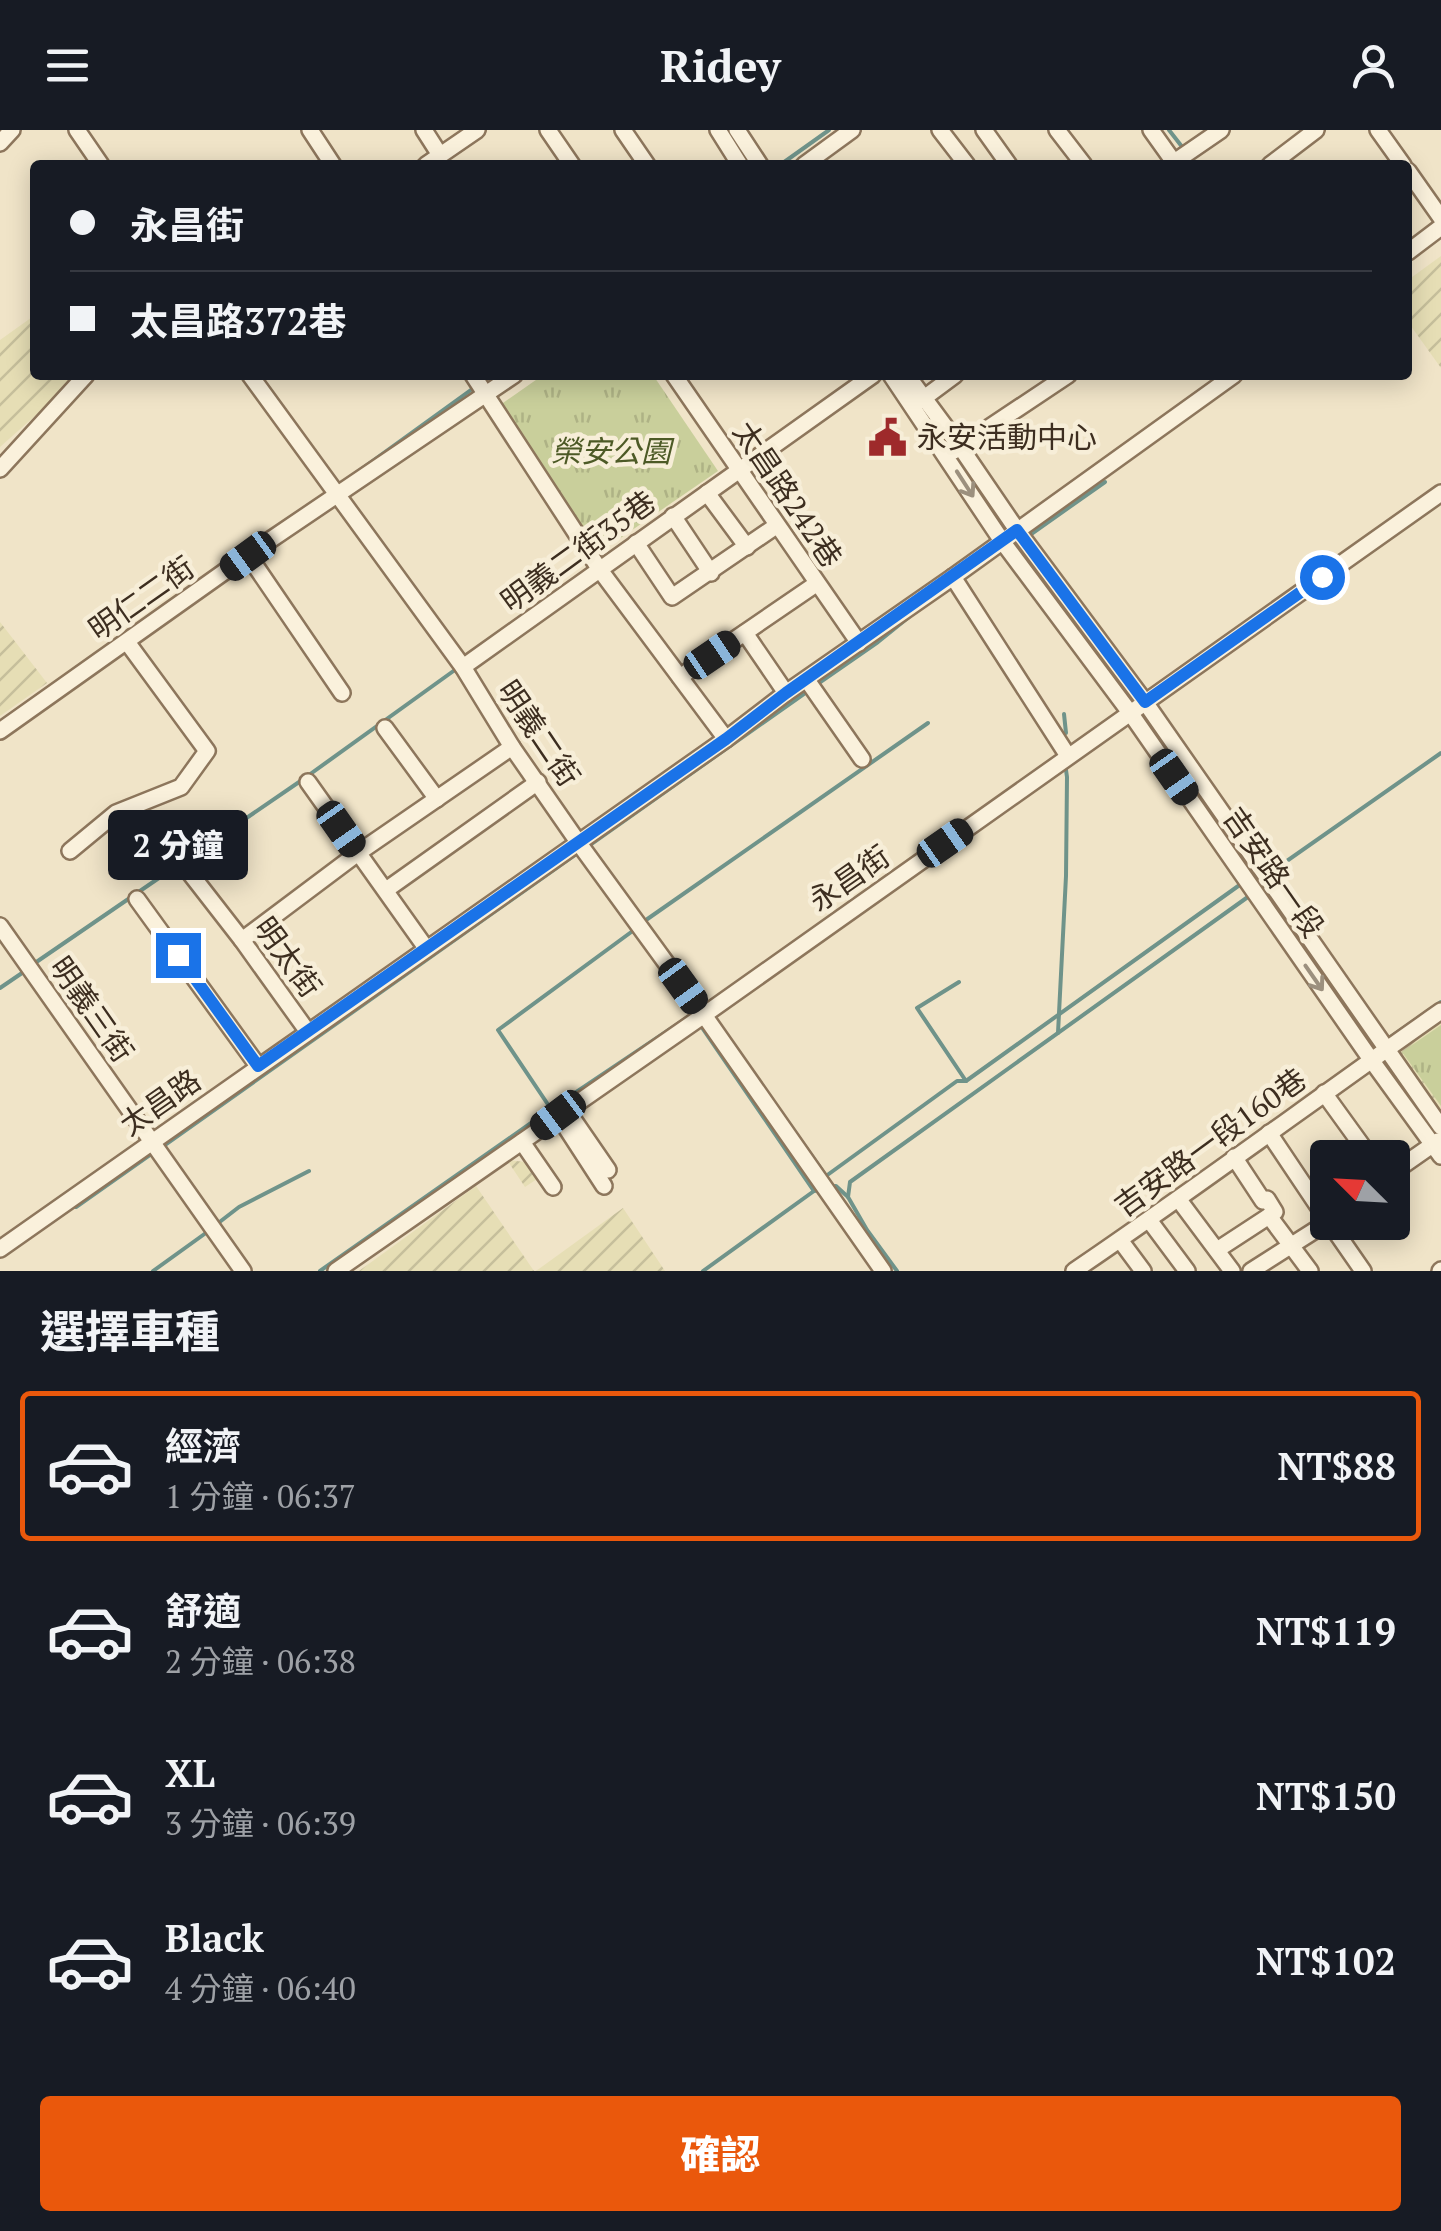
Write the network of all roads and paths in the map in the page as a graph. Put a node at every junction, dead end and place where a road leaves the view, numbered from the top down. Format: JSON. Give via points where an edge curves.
{"nodes":[{"id":1,"x":12,"y":130,"type":"edge"},
{"id":2,"x":76,"y":130,"type":"edge"},
{"id":3,"x":310,"y":130,"type":"edge"},
{"id":4,"x":424,"y":130,"type":"edge"},
{"id":5,"x":477,"y":130,"type":"edge"},
{"id":6,"x":548,"y":130,"type":"edge"},
{"id":7,"x":623,"y":130,"type":"edge"},
{"id":8,"x":718,"y":130,"type":"edge"},
{"id":9,"x":738,"y":130,"type":"edge"},
{"id":10,"x":852,"y":130,"type":"edge"},
{"id":11,"x":940,"y":130,"type":"edge"},
{"id":12,"x":984,"y":130,"type":"edge"},
{"id":13,"x":1057,"y":130,"type":"edge"},
{"id":14,"x":1151,"y":130,"type":"edge"},
{"id":15,"x":1221,"y":130,"type":"edge"},
{"id":16,"x":1316,"y":130,"type":"edge"},
{"id":17,"x":1378,"y":130,"type":"edge"},
{"id":18,"x":0,"y":143,"type":"edge"},
{"id":19,"x":440,"y":155,"type":"junction"},
{"id":20,"x":97,"y":160,"type":"edge"},
{"id":21,"x":330,"y":160,"type":"edge"},
{"id":22,"x":433,"y":160,"type":"edge"},
{"id":23,"x":569,"y":160,"type":"edge"},
{"id":24,"x":644,"y":160,"type":"edge"},
{"id":25,"x":737,"y":160,"type":"edge"},
{"id":26,"x":757,"y":160,"type":"edge"},
{"id":27,"x":811,"y":160,"type":"edge"},
{"id":28,"x":963,"y":160,"type":"edge"},
{"id":29,"x":1005,"y":160,"type":"edge"},
{"id":30,"x":1080,"y":160,"type":"edge"},
{"id":31,"x":1170,"y":160,"type":"edge"},
{"id":32,"x":1179,"y":160,"type":"edge"},
{"id":33,"x":1277,"y":160,"type":"edge"},
{"id":34,"x":1400,"y":160,"type":"edge"},
{"id":35,"x":1412,"y":177,"type":"edge"},
{"id":36,"x":1441,"y":218,"type":"edge"},
{"id":37,"x":1441,"y":228,"type":"edge"},
{"id":38,"x":1412,"y":249,"type":"edge"},
{"id":39,"x":81,"y":380,"type":"edge"},
{"id":40,"x":254,"y":380,"type":"edge"},
{"id":41,"x":476,"y":380,"type":"edge"},
{"id":42,"x":506,"y":380,"type":"edge"},
{"id":43,"x":677,"y":380,"type":"edge"},
{"id":44,"x":866,"y":380,"type":"edge"},
{"id":45,"x":895,"y":380,"type":"edge"},
{"id":46,"x":909,"y":380,"type":"edge"},
{"id":47,"x":948,"y":380,"type":"edge"},
{"id":48,"x":1061,"y":380,"type":"edge"},
{"id":49,"x":1210,"y":382,"type":"edge"},
{"id":50,"x":485,"y":393,"type":"junction"},
{"id":51,"x":918,"y":401,"type":"junction"},
{"id":52,"x":954,"y":452,"type":"junction"},
{"id":53,"x":0,"y":469,"type":"edge"},
{"id":54,"x":738,"y":470,"type":"junction"},
{"id":55,"x":707,"y":493,"type":"junction"},
{"id":56,"x":1441,"y":493,"type":"edge"},
{"id":57,"x":336,"y":494,"type":"junction"},
{"id":58,"x":672,"y":516,"type":"junction"},
{"id":59,"x":776,"y":526,"type":"junction"},
{"id":60,"x":1017,"y":530,"type":"junction"},
{"id":61,"x":1002,"y":541,"type":"junction"},
{"id":62,"x":636,"y":543,"type":"junction"},
{"id":63,"x":747,"y":547,"type":"junction"},
{"id":64,"x":248,"y":556,"type":"junction"},
{"id":65,"x":600,"y":570,"type":"junction"},
{"id":66,"x":711,"y":572,"type":"junction"},
{"id":67,"x":953,"y":578,"type":"junction"},
{"id":68,"x":816,"y":584,"type":"junction"},
{"id":69,"x":745,"y":633,"type":"junction"},
{"id":70,"x":127,"y":642,"type":"junction"},
{"id":71,"x":859,"y":643,"type":"junction"},
{"id":72,"x":463,"y":667,"type":"junction"},
{"id":73,"x":680,"y":677,"type":"junction"},
{"id":74,"x":807,"y":680,"type":"junction"},
{"id":75,"x":342,"y":693,"type":"dead end"},
{"id":76,"x":786,"y":693,"type":"junction"},
{"id":77,"x":1145,"y":702,"type":"junction"},
{"id":78,"x":1131,"y":714,"type":"junction"},
{"id":79,"x":385,"y":728,"type":"dead end"},
{"id":80,"x":0,"y":731,"type":"edge"},
{"id":81,"x":726,"y":739,"type":"junction"},
{"id":82,"x":512,"y":747,"type":"junction"},
{"id":83,"x":1068,"y":756,"type":"junction"},
{"id":84,"x":862,"y":759,"type":"dead end"},
{"id":85,"x":308,"y":782,"type":"dead end"},
{"id":86,"x":538,"y":782,"type":"junction"},
{"id":87,"x":438,"y":799,"type":"junction"},
{"id":88,"x":578,"y":842,"type":"junction"},
{"id":89,"x":70,"y":851,"type":"dead end"},
{"id":90,"x":358,"y":852,"type":"junction"},
{"id":91,"x":186,"y":868,"type":"dead end"},
{"id":92,"x":386,"y":890,"type":"junction"},
{"id":93,"x":137,"y":899,"type":"dead end"},
{"id":94,"x":0,"y":926,"type":"edge"},
{"id":95,"x":242,"y":940,"type":"junction"},
{"id":96,"x":426,"y":948,"type":"junction"},
{"id":97,"x":1441,"y":1011,"type":"edge"},
{"id":98,"x":704,"y":1015,"type":"junction"},
{"id":99,"x":308,"y":1032,"type":"junction"},
{"id":100,"x":1378,"y":1056,"type":"junction"},
{"id":101,"x":258,"y":1066,"type":"junction"},
{"id":102,"x":1324,"y":1093,"type":"junction"},
{"id":103,"x":562,"y":1112,"type":"junction"},
{"id":104,"x":1441,"y":1127,"type":"edge"},
{"id":105,"x":1270,"y":1133,"type":"junction"},
{"id":106,"x":1357,"y":1140,"type":"edge"},
{"id":107,"x":151,"y":1142,"type":"junction"},
{"id":108,"x":522,"y":1142,"type":"junction"},
{"id":109,"x":1438,"y":1146,"type":"edge"},
{"id":110,"x":1234,"y":1157,"type":"junction"},
{"id":111,"x":1410,"y":1162,"type":"edge"},
{"id":112,"x":606,"y":1178,"type":"dead end"},
{"id":113,"x":553,"y":1187,"type":"dead end"},
{"id":114,"x":1310,"y":1194,"type":"edge"},
{"id":115,"x":1179,"y":1200,"type":"junction"},
{"id":116,"x":1269,"y":1216,"type":"junction"},
{"id":117,"x":1149,"y":1220,"type":"junction"},
{"id":118,"x":1310,"y":1233,"type":"edge"},
{"id":119,"x":1120,"y":1240,"type":"junction"},
{"id":120,"x":1341,"y":1240,"type":"edge"},
{"id":121,"x":1290,"y":1245,"type":"junction"},
{"id":122,"x":0,"y":1250,"type":"edge"},
{"id":123,"x":1218,"y":1250,"type":"junction"},
{"id":124,"x":243,"y":1271,"type":"edge"},
{"id":125,"x":336,"y":1271,"type":"edge"},
{"id":126,"x":883,"y":1271,"type":"edge"},
{"id":127,"x":1074,"y":1271,"type":"edge"},
{"id":128,"x":1143,"y":1271,"type":"edge"},
{"id":129,"x":1187,"y":1271,"type":"edge"},
{"id":130,"x":1232,"y":1271,"type":"edge"},
{"id":131,"x":1252,"y":1271,"type":"edge"},
{"id":132,"x":1310,"y":1271,"type":"edge"},
{"id":133,"x":1363,"y":1271,"type":"edge"}],
"edges":[{"from":1,"to":18,"type":"street"},
{"from":2,"to":20,"type":"street"},
{"from":3,"to":21,"type":"street"},
{"from":4,"to":19,"type":"street"},
{"from":5,"to":19,"type":"street"},
{"from":6,"to":23,"type":"street"},
{"from":7,"to":24,"type":"street"},
{"from":8,"to":25,"type":"street"},
{"from":9,"to":26,"type":"street"},
{"from":10,"to":27,"type":"street"},
{"from":11,"to":28,"type":"street"},
{"from":12,"to":29,"type":"street"},
{"from":13,"to":30,"type":"street"},
{"from":14,"to":31,"type":"street"},
{"from":15,"to":32,"type":"street"},
{"from":16,"to":33,"type":"street"},
{"from":17,"to":34,"type":"street"},
{"from":19,"to":22,"type":"street"},
{"from":35,"to":36,"type":"street"},
{"from":37,"to":38,"type":"street"},
{"from":39,"to":53,"type":"street"},
{"from":40,"to":57,"type":"street","name":"明義二街"},
{"from":41,"to":50,"type":"street"},
{"from":42,"to":50,"type":"street","name":"明仁二街"},
{"from":43,"to":54,"type":"street","name":"太昌路242巷"},
{"from":44,"to":54,"type":"street","name":"明義二街35巷"},
{"from":45,"to":51,"type":"street","name":"吉安路一段"},
{"from":46,"to":51,"type":"street","name":"吉安路一段"},
{"from":47,"to":51,"type":"street"},
{"from":48,"to":52,"type":"street"},
{"from":49,"to":60,"type":"street","name":"太昌路"},
{"from":50,"to":57,"type":"street","name":"明仁二街"},
{"from":50,"to":65,"type":"street"},
{"from":51,"to":52,"type":"street","name":"吉安路一段"},
{"from":52,"to":60,"type":"street","name":"吉安路一段"},
{"from":52,"to":61,"type":"street","name":"吉安路一段","one_way":true},
{"from":54,"to":55,"type":"street","name":"明義二街35巷"},
{"from":54,"to":59,"type":"street","name":"太昌路242巷"},
{"from":55,"to":58,"type":"street","name":"明義二街35巷"},
{"from":55,"to":63,"type":"street"},
{"from":56,"to":77,"type":"street","name":"永昌街"},
{"from":57,"to":64,"type":"street","name":"明仁二街"},
{"from":57,"to":72,"type":"street","name":"明義二街"},
{"from":58,"to":62,"type":"street","name":"明義二街35巷"},
{"from":58,"to":66,"type":"street"},
{"from":59,"to":63,"type":"street"},
{"from":59,"to":68,"type":"street","name":"太昌路242巷"},
{"from":60,"to":61,"type":"street","name":"太昌路"},
{"from":60,"to":77,"type":"street","name":"吉安路一段"},
{"from":61,"to":67,"type":"street","name":"太昌路"},
{"from":61,"to":78,"type":"street","name":"吉安路一段"},
{"from":62,"to":65,"type":"street","name":"明義二街35巷"},
{"from":62,"to":66,"type":"street","via":[[672,597]]},
{"from":63,"to":66,"type":"street"},
{"from":64,"to":70,"type":"street","name":"明仁二街"},
{"from":64,"to":75,"type":"street"},
{"from":65,"to":72,"type":"street","name":"明義二街35巷"},
{"from":65,"to":73,"type":"street"},
{"from":67,"to":71,"type":"street","name":"太昌路"},
{"from":67,"to":83,"type":"street"},
{"from":68,"to":69,"type":"street"},
{"from":68,"to":71,"type":"street","name":"太昌路242巷"},
{"from":69,"to":73,"type":"street"},
{"from":69,"to":76,"type":"street"},
{"from":70,"to":80,"type":"street","name":"明仁二街"},
{"from":70,"to":89,"type":"street","via":[[207,751],[181,787],[116,812]]},
{"from":71,"to":74,"type":"street","name":"太昌路"},
{"from":72,"to":82,"type":"street","name":"明義二街"},
{"from":73,"to":81,"type":"street"},
{"from":74,"to":76,"type":"street","name":"太昌路"},
{"from":74,"to":84,"type":"street"},
{"from":76,"to":81,"type":"street","name":"太昌路"},
{"from":77,"to":78,"type":"street","name":"永昌街"},
{"from":77,"to":100,"type":"street","name":"吉安路一段"},
{"from":78,"to":83,"type":"street","name":"永昌街"},
{"from":78,"to":100,"type":"street","name":"吉安路一段","one_way":true},
{"from":79,"to":87,"type":"street"},
{"from":81,"to":88,"type":"street","name":"太昌路"},
{"from":82,"to":86,"type":"street","name":"明義二街"},
{"from":82,"to":87,"type":"street"},
{"from":83,"to":98,"type":"street","name":"永昌街"},
{"from":85,"to":90,"type":"street"},
{"from":86,"to":88,"type":"street","name":"明義二街"},
{"from":86,"to":92,"type":"street"},
{"from":87,"to":90,"type":"street"},
{"from":88,"to":96,"type":"street","name":"太昌路"},
{"from":88,"to":98,"type":"street","name":"明義二街"},
{"from":90,"to":92,"type":"street"},
{"from":90,"to":95,"type":"street"},
{"from":91,"to":95,"type":"street","name":"明太街"},
{"from":92,"to":96,"type":"street"},
{"from":93,"to":101,"type":"street"},
{"from":94,"to":107,"type":"street","name":"明義三街"},
{"from":95,"to":99,"type":"street","name":"明太街"},
{"from":96,"to":99,"type":"street","name":"太昌路"},
{"from":97,"to":100,"type":"street","name":"吉安路一段160巷"},
{"from":98,"to":103,"type":"street","name":"永昌街"},
{"from":98,"to":126,"type":"street","name":"明義二街"},
{"from":99,"to":101,"type":"street","name":"太昌路"},
{"from":100,"to":102,"type":"street","name":"吉安路一段160巷"},
{"from":100,"to":104,"type":"street","name":"吉安路一段"},
{"from":100,"to":109,"type":"street","name":"吉安路一段"},
{"from":101,"to":107,"type":"street","name":"太昌路"},
{"from":102,"to":105,"type":"street","name":"吉安路一段160巷"},
{"from":102,"to":106,"type":"street"},
{"from":103,"to":108,"type":"street","name":"永昌街"},
{"from":103,"to":112,"type":"street"},
{"from":105,"to":110,"type":"street","name":"吉安路一段160巷"},
{"from":105,"to":114,"type":"street"},
{"from":107,"to":122,"type":"street","name":"太昌路"},
{"from":107,"to":124,"type":"street","name":"明義三街"},
{"from":108,"to":113,"type":"street"},
{"from":108,"to":125,"type":"street","name":"永昌街"},
{"from":109,"to":111,"type":"street"},
{"from":110,"to":115,"type":"street","name":"吉安路一段160巷"},
{"from":110,"to":116,"type":"street","via":[[1275,1212]]},
{"from":115,"to":117,"type":"street","name":"吉安路一段160巷"},
{"from":115,"to":123,"type":"street"},
{"from":116,"to":121,"type":"street"},
{"from":116,"to":123,"type":"street"},
{"from":117,"to":119,"type":"street","name":"吉安路一段160巷"},
{"from":117,"to":129,"type":"street"},
{"from":118,"to":121,"type":"street"},
{"from":119,"to":127,"type":"street","name":"吉安路一段160巷"},
{"from":119,"to":128,"type":"street"},
{"from":120,"to":133,"type":"street"},
{"from":121,"to":131,"type":"street"},
{"from":121,"to":132,"type":"street"},
{"from":123,"to":130,"type":"street"}]}
